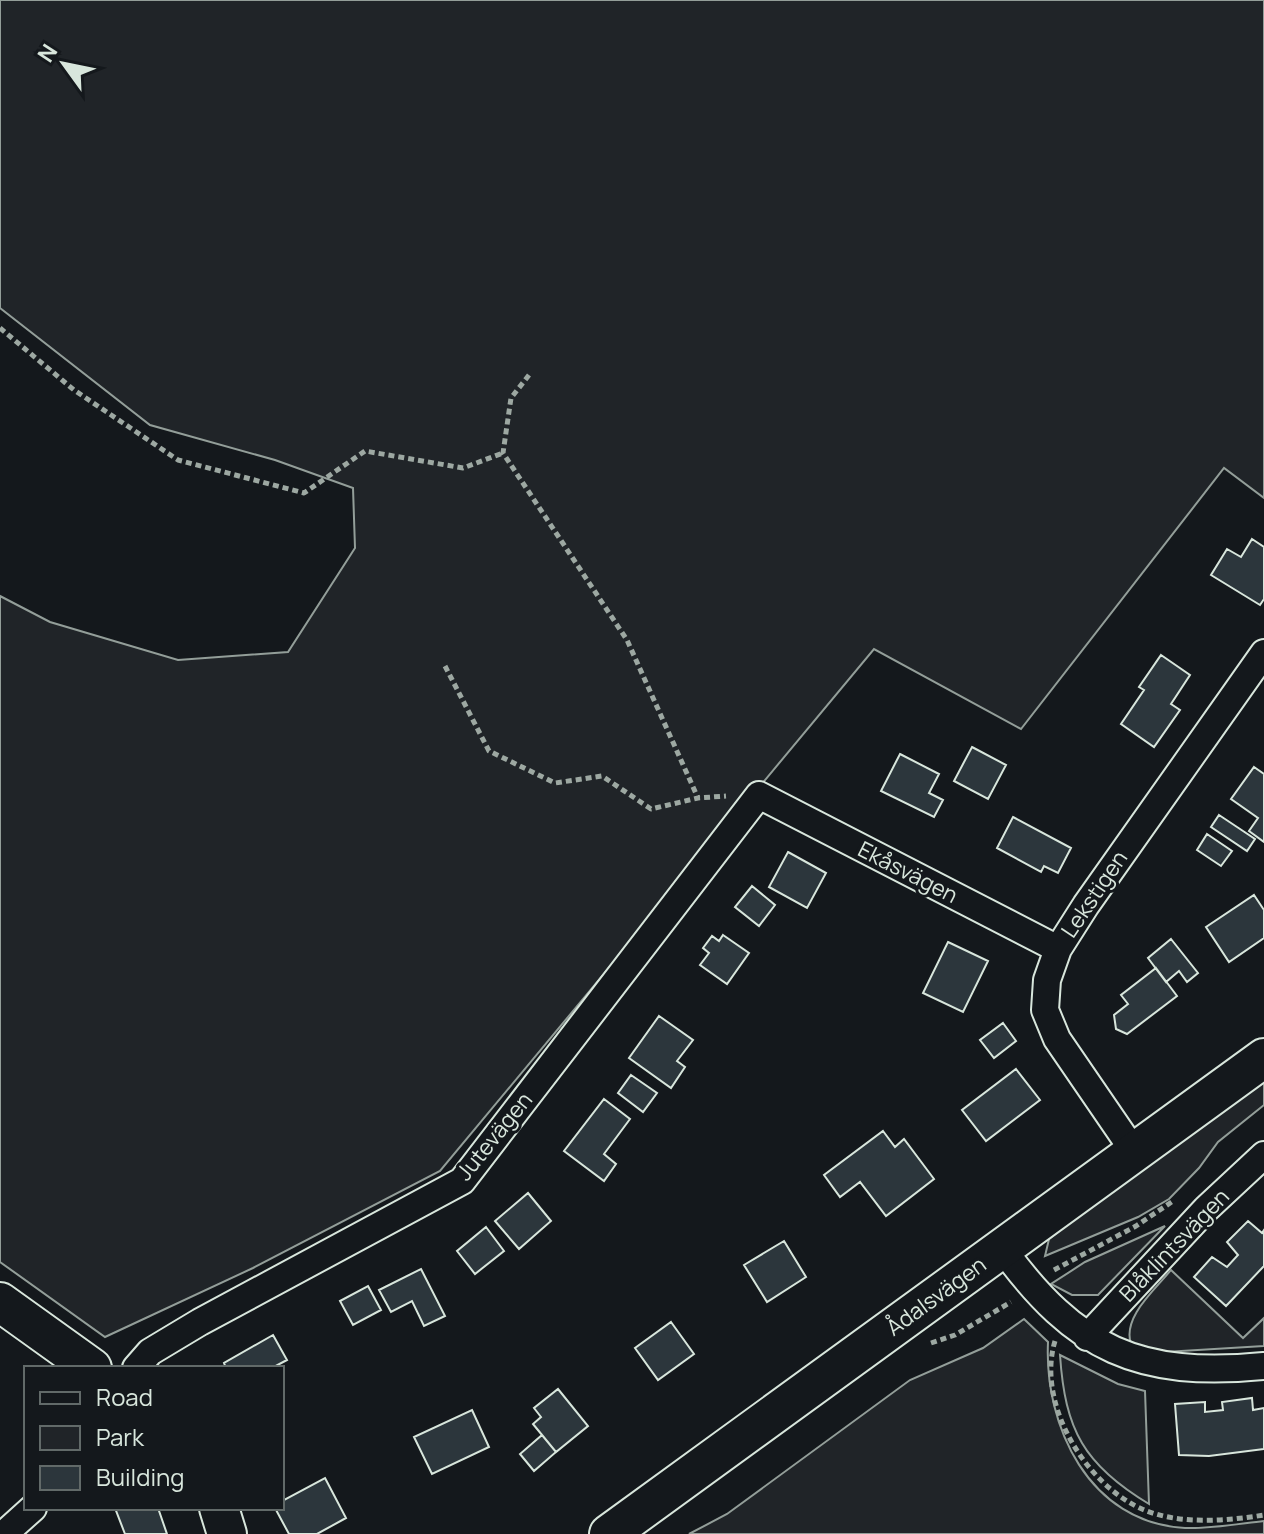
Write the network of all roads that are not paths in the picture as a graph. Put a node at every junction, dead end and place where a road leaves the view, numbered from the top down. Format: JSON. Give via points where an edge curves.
{"nodes":[{"id":1,"x":1264,"y":653,"type":"edge"},
{"id":2,"x":759,"y":795,"type":"joint"},
{"id":3,"x":1058,"y":949,"type":"junction"},
{"id":4,"x":1264,"y":1058,"type":"edge"},
{"id":5,"x":1133,"y":1150,"type":"junction"},
{"id":6,"x":1264,"y":1155,"type":"edge"},
{"id":7,"x":1002,"y":1248,"type":"junction"},
{"id":8,"x":0,"y":1302,"type":"edge"},
{"id":9,"x":1087,"y":1337,"type":"junction"},
{"id":10,"x":89,"y":1366,"type":"edge"},
{"id":11,"x":138,"y":1366,"type":"edge"},
{"id":12,"x":1264,"y":1366,"type":"edge"},
{"id":13,"x":31,"y":1510,"type":"edge"},
{"id":14,"x":220,"y":1510,"type":"edge"},
{"id":15,"x":4,"y":1534,"type":"edge"},
{"id":16,"x":227,"y":1534,"type":"edge"},
{"id":17,"x":609,"y":1534,"type":"edge"}],
"edges":[{"from":1,"to":3,"type":"street","name":"Lekstigen"},
{"from":2,"to":3,"type":"street","name":"Ekåsvägen"},
{"from":2,"to":11,"type":"street","name":"Jutevägen","via":[[462,1181],[200,1322],[150,1352]]},
{"from":3,"to":5,"type":"street","name":"Lekstigen","via":[[1047,980],[1045,1010],[1057,1039]]},
{"from":4,"to":5,"type":"main road","name":"Ådalsvägen"},
{"from":5,"to":7,"type":"main road","name":"Ådalsvägen"},
{"from":6,"to":9,"type":"street","name":"Blåklintsvägen","via":[[1196,1219]]},
{"from":7,"to":9,"type":"street","via":[[1030,1286]]},
{"from":7,"to":17,"type":"main road","name":"Ådalsvägen"},
{"from":8,"to":10,"type":"main road"},
{"from":9,"to":12,"type":"street","via":[[1134,1360],[1165,1367]]},
{"from":13,"to":15,"type":"street"},
{"from":14,"to":16,"type":"main road"}]}
